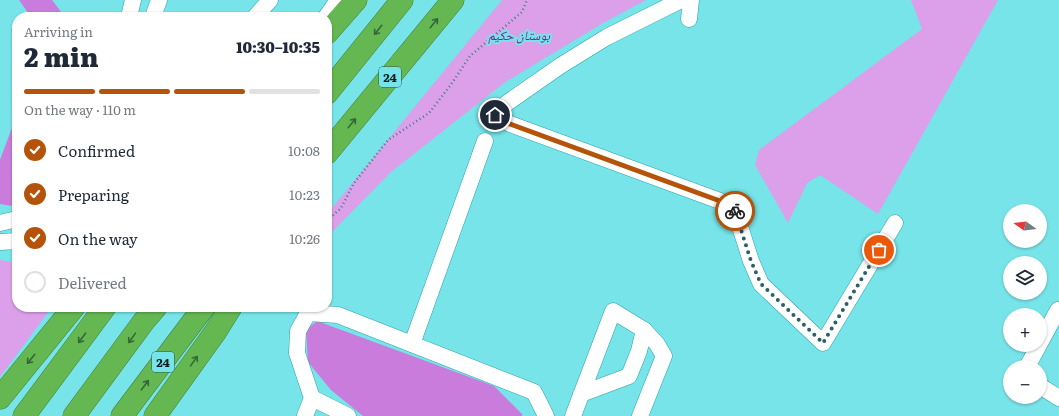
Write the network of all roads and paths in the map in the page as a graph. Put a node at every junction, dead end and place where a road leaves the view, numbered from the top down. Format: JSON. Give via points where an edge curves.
{"nodes":[{"id":1,"x":133,"y":0,"type":"edge"},
{"id":2,"x":158,"y":0,"type":"edge"},
{"id":3,"x":270,"y":0,"type":"edge"},
{"id":4,"x":338,"y":0,"type":"edge"},
{"id":5,"x":356,"y":0,"type":"edge"},
{"id":6,"x":402,"y":0,"type":"edge"},
{"id":7,"x":453,"y":0,"type":"edge"},
{"id":8,"x":527,"y":0,"type":"edge"},
{"id":9,"x":680,"y":0,"type":"edge"},
{"id":10,"x":691,"y":0,"type":"edge"},
{"id":11,"x":130,"y":12,"type":"edge"},
{"id":12,"x":154,"y":12,"type":"edge"},
{"id":13,"x":259,"y":12,"type":"edge"},
{"id":14,"x":330,"y":12,"type":"edge"},
{"id":15,"x":689,"y":19,"type":"dead end"},
{"id":16,"x":332,"y":27,"type":"edge"},
{"id":17,"x":332,"y":87,"type":"edge"},
{"id":18,"x":486,"y":140,"type":"dead end"},
{"id":19,"x":332,"y":148,"type":"edge"},
{"id":20,"x":332,"y":216,"type":"edge"},
{"id":21,"x":12,"y":220,"type":"edge"},
{"id":22,"x":0,"y":222,"type":"edge"},
{"id":23,"x":895,"y":223,"type":"dead end"},
{"id":24,"x":12,"y":241,"type":"edge"},
{"id":25,"x":0,"y":242,"type":"edge"},
{"id":26,"x":1059,"y":311,"type":"edge"},
{"id":27,"x":70,"y":312,"type":"edge"},
{"id":28,"x":101,"y":312,"type":"edge"},
{"id":29,"x":152,"y":312,"type":"edge"},
{"id":30,"x":200,"y":312,"type":"edge"},
{"id":31,"x":228,"y":312,"type":"edge"},
{"id":32,"x":644,"y":330,"type":"junction"},
{"id":33,"x":1047,"y":330,"type":"edge"},
{"id":34,"x":412,"y":344,"type":"junction"},
{"id":35,"x":1047,"y":390,"type":"edge"},
{"id":36,"x":581,"y":394,"type":"junction"},
{"id":37,"x":0,"y":398,"type":"edge"},
{"id":38,"x":312,"y":398,"type":"junction"},
{"id":39,"x":1059,"y":398,"type":"edge"},
{"id":40,"x":24,"y":416,"type":"edge"},
{"id":41,"x":74,"y":416,"type":"edge"},
{"id":42,"x":122,"y":416,"type":"edge"},
{"id":43,"x":155,"y":416,"type":"edge"},
{"id":44,"x":305,"y":416,"type":"edge"},
{"id":45,"x":348,"y":416,"type":"edge"},
{"id":46,"x":546,"y":416,"type":"edge"},
{"id":47,"x":572,"y":416,"type":"edge"},
{"id":48,"x":640,"y":416,"type":"edge"}],
"edges":[{"from":1,"to":11,"type":"street"},
{"from":2,"to":12,"type":"street"},
{"from":3,"to":13,"type":"street"},
{"from":4,"to":14,"type":"street"},
{"from":5,"to":16,"type":"highway"},
{"from":6,"to":17,"type":"highway","one_way":true},
{"from":19,"to":7,"type":"highway","number":"24","one_way":true},
{"from":8,"to":20,"type":"path","via":[[522,12],[470,56],[429,113],[388,140],[354,183],[341,208]]},
{"from":9,"to":23,"type":"street","via":[[607,37],[560,66],[507,103],[495,115],[510,124],[720,201],[735,211],[761,284],[823,343]]},
{"from":10,"to":15,"type":"street"},
{"from":18,"to":34,"type":"street"},
{"from":21,"to":22,"type":"street"},
{"from":24,"to":25,"type":"street"},
{"from":26,"to":33,"type":"street"},
{"from":27,"to":37,"type":"highway","one_way":true},
{"from":28,"to":40,"type":"highway","one_way":true},
{"from":29,"to":41,"type":"highway","one_way":true},
{"from":42,"to":30,"type":"highway","number":"24","one_way":true},
{"from":43,"to":31,"type":"highway","one_way":true},
{"from":32,"to":36,"type":"street","via":[[629,376]]},
{"from":32,"to":36,"type":"street","via":[[613,311]]},
{"from":32,"to":48,"type":"street","via":[[664,356]]},
{"from":34,"to":38,"type":"street","via":[[338,315],[308,313],[298,331],[297,353]]},
{"from":34,"to":46,"type":"street","via":[[534,392]]},
{"from":35,"to":39,"type":"street"},
{"from":36,"to":47,"type":"street"},
{"from":38,"to":44,"type":"street"},
{"from":38,"to":45,"type":"street"}]}
